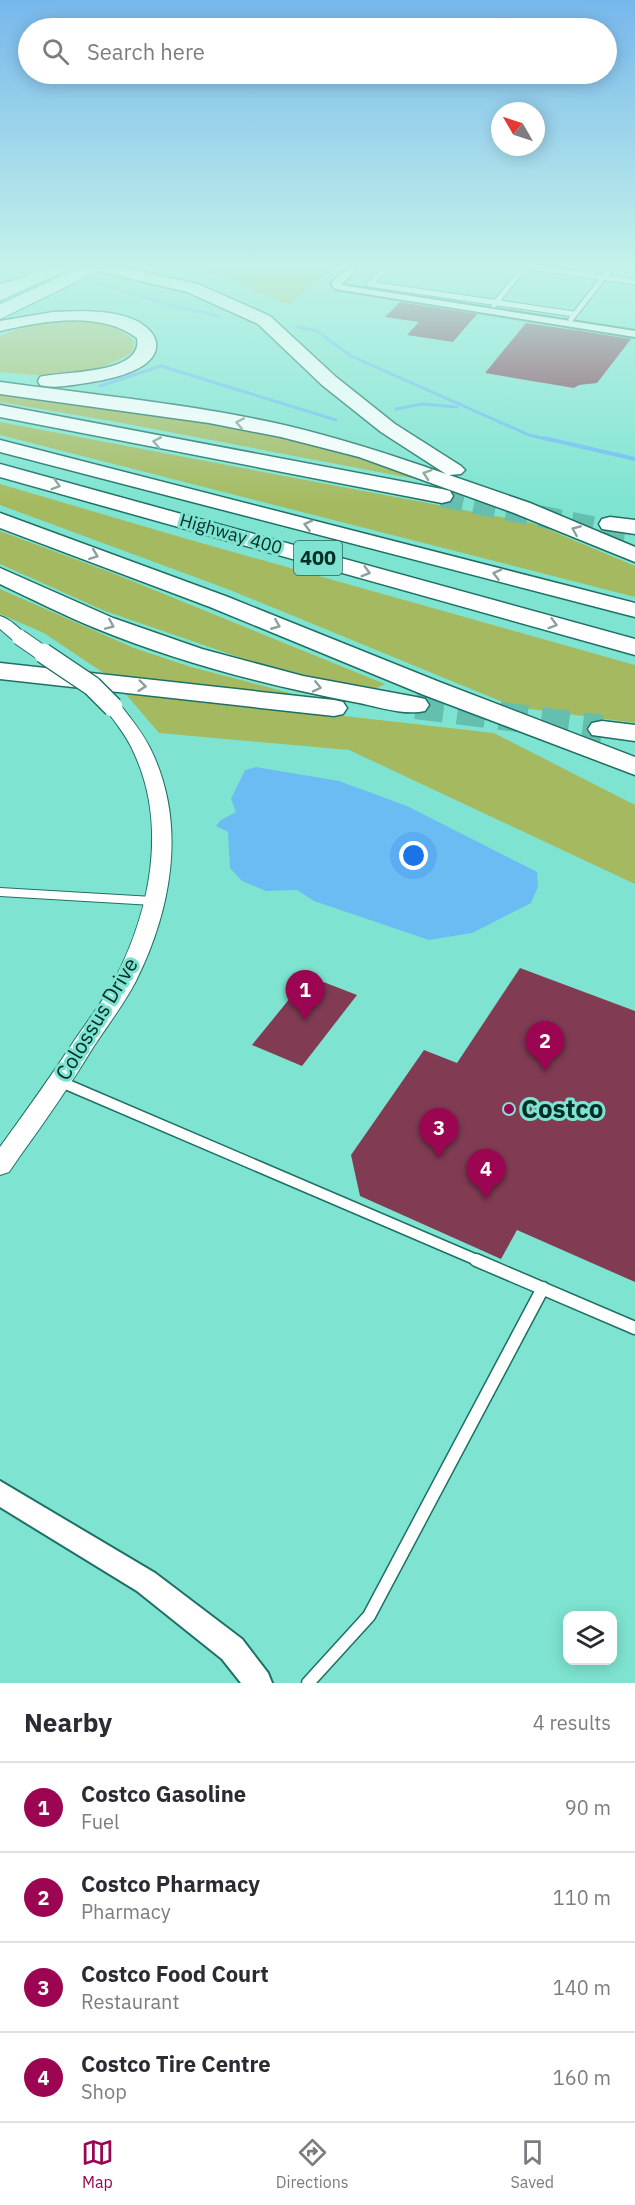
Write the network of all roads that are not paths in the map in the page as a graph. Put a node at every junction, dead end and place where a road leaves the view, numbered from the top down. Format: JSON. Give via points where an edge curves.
{"nodes":[{"id":1,"x":147,"y":347,"type":"edge"},
{"id":2,"x":292,"y":347,"type":"edge"},
{"id":3,"x":0,"y":379,"type":"edge"},
{"id":4,"x":0,"y":388,"type":"edge"},
{"id":5,"x":0,"y":411,"type":"edge"},
{"id":6,"x":0,"y":446,"type":"edge"},
{"id":7,"x":0,"y":470,"type":"edge"},
{"id":8,"x":442,"y":496,"type":"tunnel mouth"},
{"id":9,"x":522,"y":508,"type":"junction"},
{"id":10,"x":0,"y":520,"type":"edge"},
{"id":11,"x":629,"y":536,"type":"edge"},
{"id":12,"x":0,"y":575,"type":"edge"},
{"id":13,"x":635,"y":610,"type":"edge"},
{"id":14,"x":0,"y":621,"type":"edge"},
{"id":15,"x":11,"y":634,"type":"edge"},
{"id":16,"x":635,"y":647,"type":"edge"},
{"id":17,"x":0,"y":671,"type":"edge"},
{"id":18,"x":424,"y":704,"type":"junction"},
{"id":19,"x":602,"y":729,"type":"tunnel mouth"},
{"id":20,"x":635,"y":733,"type":"edge"},
{"id":21,"x":635,"y":766,"type":"edge"},
{"id":22,"x":635,"y":788,"type":"edge"},
{"id":23,"x":0,"y":892,"type":"edge"},
{"id":24,"x":156,"y":902,"type":"junction"},
{"id":25,"x":60,"y":1082,"type":"junction"},
{"id":26,"x":4,"y":1154,"type":"edge"},
{"id":27,"x":543,"y":1288,"type":"junction"},
{"id":28,"x":635,"y":1328,"type":"edge"},
{"id":29,"x":0,"y":1493,"type":"edge"},
{"id":30,"x":258,"y":1683,"type":"edge"},
{"id":31,"x":309,"y":1683,"type":"edge"}],
"edges":[{"from":1,"to":3,"type":"highway","via":[[138,360],[101,375],[73,380]]},
{"from":2,"to":9,"type":"highway","via":[[388,428]]},
{"from":9,"to":4,"type":"highway","one_way":true,"via":[[366,453],[283,431]]},
{"from":8,"to":5,"type":"highway","one_way":true},
{"from":13,"to":6,"type":"highway","name":"Highway 400","number":"400","one_way":true},
{"from":7,"to":16,"type":"highway","name":"Highway 400","number":"400","one_way":true},
{"from":11,"to":9,"type":"highway","one_way":true},
{"from":10,"to":18,"type":"highway","one_way":true,"via":[[229,606]]},
{"from":12,"to":18,"type":"highway","one_way":true,"via":[[118,629],[213,661],[325,689]]},
{"from":14,"to":15,"type":"street","name":"Colossus Drive"},
{"from":15,"to":24,"type":"street","name":"Colossus Drive","bridge":true,"via":[[92,686],[113,707],[147,759],[161,812],[161,867]]},
{"from":17,"to":18,"type":"highway","one_way":true},
{"from":18,"to":21,"type":"highway"},
{"from":18,"to":22,"type":"highway"},
{"from":19,"to":20,"type":"highway"},
{"from":23,"to":24,"type":"lane"},
{"from":24,"to":25,"type":"street","name":"Colossus Drive","via":[[128,974]]},
{"from":25,"to":26,"type":"street","name":"Colossus Drive"},
{"from":25,"to":27,"type":"lane"},
{"from":27,"to":28,"type":"lane"},
{"from":27,"to":31,"type":"lane","via":[[369,1616]]},
{"from":29,"to":30,"type":"street","via":[[146,1582],[232,1649]]}]}
